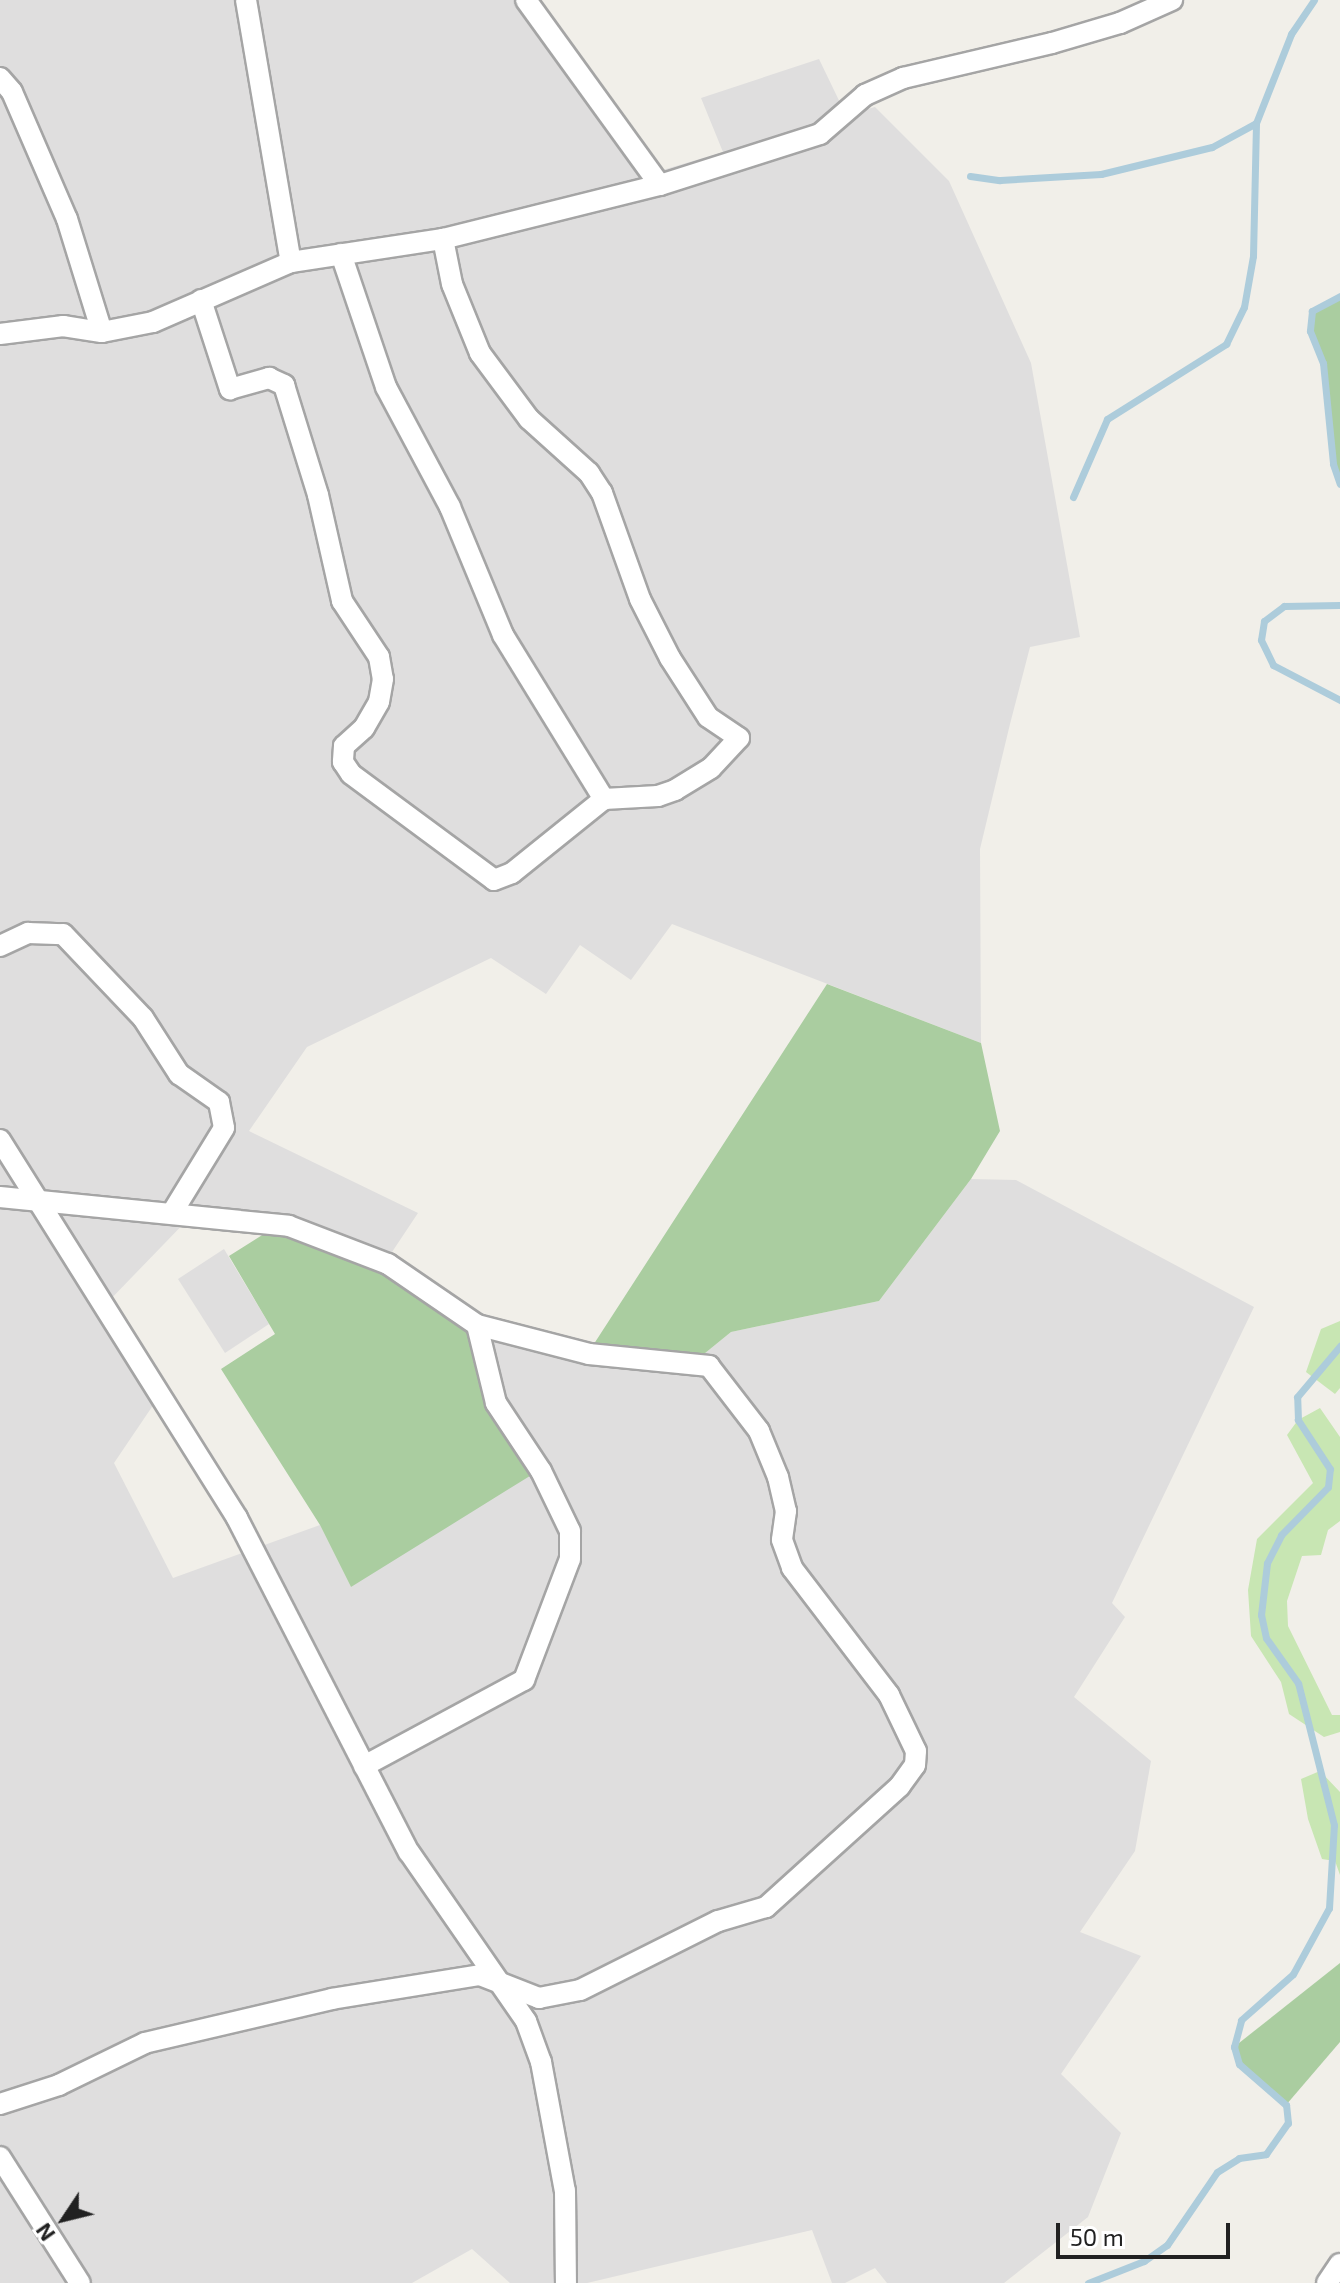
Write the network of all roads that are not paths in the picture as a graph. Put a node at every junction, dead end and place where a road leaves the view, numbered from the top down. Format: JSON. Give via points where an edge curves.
{"nodes":[{"id":1,"x":246,"y":0,"type":"edge"},
{"id":2,"x":526,"y":0,"type":"edge"},
{"id":3,"x":1172,"y":0,"type":"edge"},
{"id":4,"x":1,"y":74,"type":"edge"},
{"id":5,"x":660,"y":185,"type":"junction"},
{"id":6,"x":443,"y":239,"type":"junction"},
{"id":7,"x":341,"y":254,"type":"junction"},
{"id":8,"x":291,"y":262,"type":"junction"},
{"id":9,"x":201,"y":300,"type":"junction"},
{"id":10,"x":102,"y":332,"type":"junction"},
{"id":11,"x":0,"y":334,"type":"edge"},
{"id":12,"x":604,"y":799,"type":"junction"},
{"id":13,"x":0,"y":946,"type":"edge"},
{"id":14,"x":0,"y":1140,"type":"edge"},
{"id":15,"x":0,"y":1197,"type":"edge"},
{"id":16,"x":38,"y":1201,"type":"junction"},
{"id":17,"x":172,"y":1213,"type":"junction"},
{"id":18,"x":477,"y":1325,"type":"junction"},
{"id":19,"x":364,"y":1766,"type":"junction"},
{"id":20,"x":503,"y":1981,"type":"junction"},
{"id":21,"x":0,"y":2104,"type":"edge"},
{"id":22,"x":0,"y":2157,"type":"edge"},
{"id":23,"x":1340,"y":2264,"type":"edge"},
{"id":24,"x":80,"y":2283,"type":"edge"},
{"id":25,"x":566,"y":2283,"type":"edge"},
{"id":26,"x":1327,"y":2283,"type":"edge"}],
"edges":[{"from":1,"to":8,"type":"street"},
{"from":2,"to":5,"type":"street"},
{"from":3,"to":5,"type":"street","via":[[1120,23],[1052,43],[892,82],[865,95],[820,134]]},
{"from":4,"to":10,"type":"street","via":[[67,219]]},
{"from":5,"to":6,"type":"street"},
{"from":6,"to":7,"type":"street"},
{"from":6,"to":12,"type":"street","via":[[452,284],[480,353],[529,419],[589,473],[670,658],[708,717],[739,738],[711,768],[675,790]]},
{"from":7,"to":8,"type":"street"},
{"from":7,"to":12,"type":"street","via":[[386,387],[450,507],[503,635]]},
{"from":8,"to":9,"type":"street"},
{"from":9,"to":10,"type":"street","via":[[153,322]]},
{"from":9,"to":12,"type":"street","via":[[230,389],[269,378],[284,385],[318,495],[342,601],[379,657],[379,702],[341,755],[351,774],[494,880],[512,873]]},
{"from":10,"to":11,"type":"street","via":[[63,326]]},
{"from":13,"to":17,"type":"street","via":[[28,933],[63,934],[143,1018],[179,1074],[219,1102],[224,1128]]},
{"from":14,"to":16,"type":"street"},
{"from":15,"to":16,"type":"street"},
{"from":16,"to":17,"type":"street"},
{"from":16,"to":19,"type":"street","via":[[237,1518]]},
{"from":17,"to":18,"type":"street","via":[[278,1224],[339,1243],[388,1264]]},
{"from":18,"to":19,"type":"street","via":[[496,1403],[541,1471],[570,1531],[570,1559],[524,1680]]},
{"from":18,"to":20,"type":"street","via":[[589,1354],[709,1366],[719,1375],[759,1431],[778,1477],[786,1511],[782,1540],[792,1568],[889,1695],[916,1751],[915,1765],[900,1786],[766,1907],[718,1921],[628,1969],[558,1997],[525,1996]]},
{"from":19,"to":20,"type":"street","via":[[409,1852]]},
{"from":20,"to":21,"type":"street","via":[[457,1977],[332,1999],[145,2043],[59,2085]]},
{"from":20,"to":25,"type":"street","via":[[541,2062],[565,2191]]},
{"from":22,"to":24,"type":"street"},
{"from":23,"to":26,"type":"street"}]}
